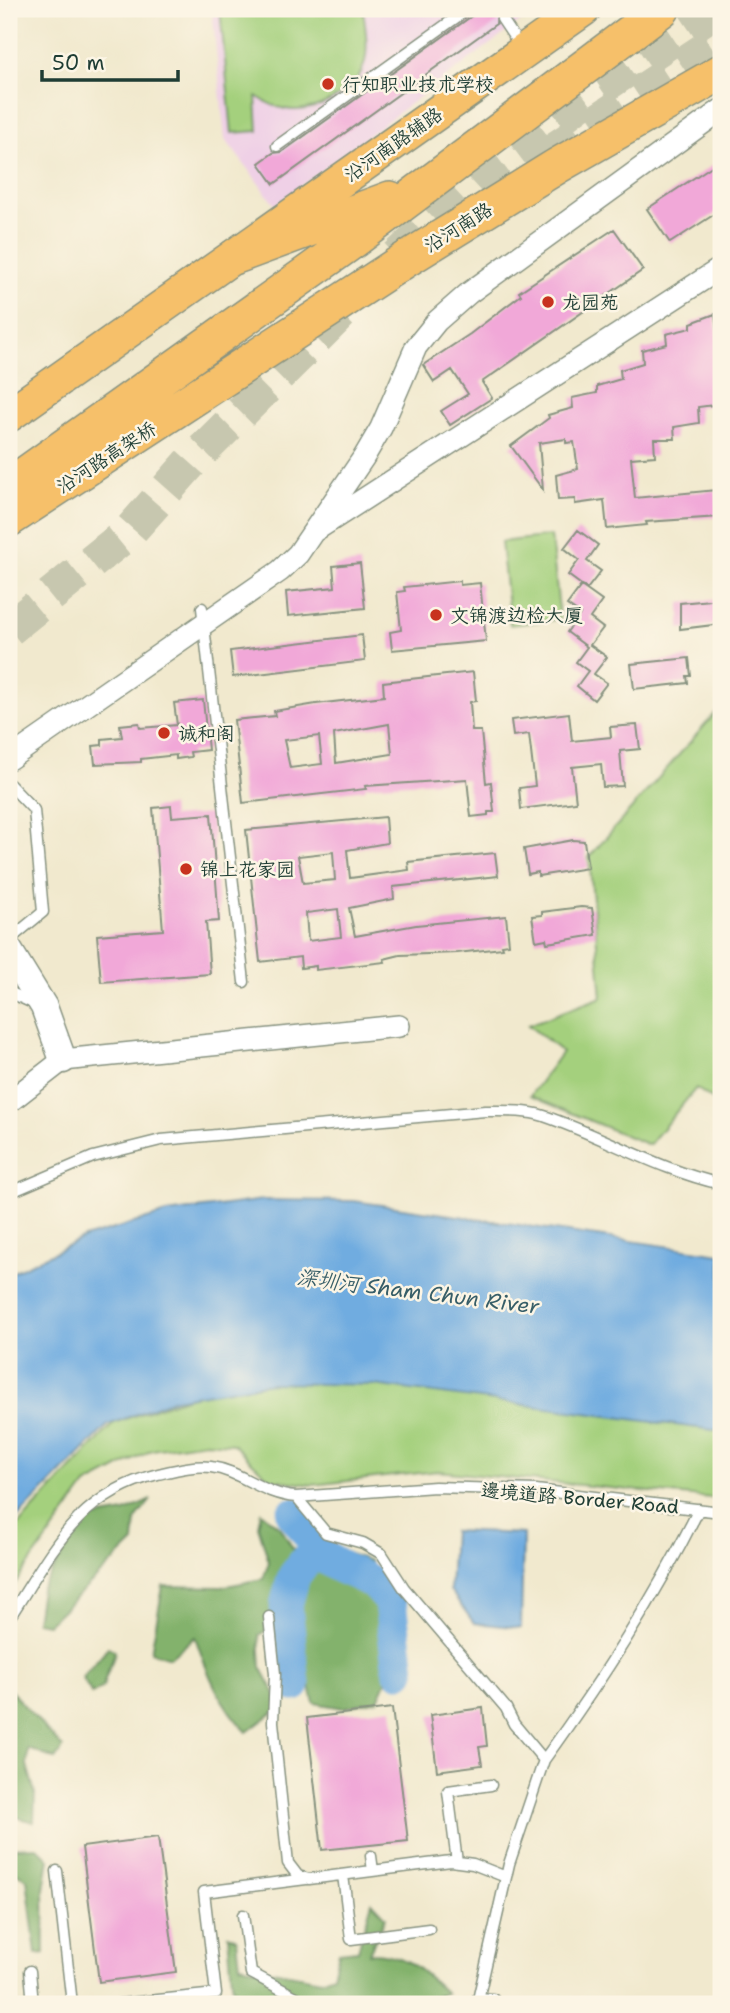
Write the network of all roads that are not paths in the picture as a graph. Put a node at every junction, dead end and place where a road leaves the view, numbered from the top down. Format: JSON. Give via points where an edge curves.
{"nodes":[{"id":1,"x":468,"y":9,"type":"edge"},
{"id":2,"x":584,"y":9,"type":"edge"},
{"id":3,"x":662,"y":9,"type":"edge"},
{"id":4,"x":502,"y":19,"type":"dead end"},
{"id":5,"x":523,"y":51,"type":"junction"},
{"id":6,"x":721,"y":72,"type":"edge"},
{"id":7,"x":721,"y":110,"type":"edge"},
{"id":8,"x":277,"y":146,"type":"dead end"},
{"id":9,"x":426,"y":186,"type":"junction"},
{"id":10,"x":236,"y":256,"type":"junction"},
{"id":11,"x":721,"y":268,"type":"edge"},
{"id":12,"x":201,"y":392,"type":"joint"},
{"id":13,"x":9,"y":415,"type":"edge"},
{"id":14,"x":144,"y":433,"type":"junction"},
{"id":15,"x":9,"y":486,"type":"edge"},
{"id":16,"x":9,"y":519,"type":"edge"},
{"id":17,"x":309,"y":535,"type":"junction"},
{"id":18,"x":9,"y":545,"type":"edge"},
{"id":19,"x":203,"y":616,"type":"junction"},
{"id":20,"x":9,"y":741,"type":"edge"},
{"id":21,"x":9,"y":759,"type":"edge"},
{"id":22,"x":9,"y":784,"type":"edge"},
{"id":23,"x":9,"y":940,"type":"edge"},
{"id":24,"x":9,"y":950,"type":"edge"},
{"id":25,"x":244,"y":982,"type":"dead end"},
{"id":26,"x":9,"y":992,"type":"edge"},
{"id":27,"x":44,"y":1007,"type":"junction"},
{"id":28,"x":399,"y":1026,"type":"dead end"},
{"id":29,"x":64,"y":1060,"type":"junction"},
{"id":30,"x":9,"y":1102,"type":"edge"},
{"id":31,"x":721,"y":1184,"type":"edge"},
{"id":32,"x":9,"y":1193,"type":"edge"},
{"id":33,"x":296,"y":1497,"type":"junction"},
{"id":34,"x":699,"y":1509,"type":"junction"},
{"id":35,"x":721,"y":1512,"type":"edge"},
{"id":36,"x":269,"y":1617,"type":"dead end"},
{"id":37,"x":9,"y":1618,"type":"edge"},
{"id":38,"x":544,"y":1760,"type":"junction"},
{"id":39,"x":491,"y":1785,"type":"dead end"},
{"id":40,"x":372,"y":1856,"type":"dead end"},
{"id":41,"x":457,"y":1861,"type":"junction"},
{"id":42,"x":57,"y":1871,"type":"dead end"},
{"id":43,"x":373,"y":1871,"type":"junction"},
{"id":44,"x":343,"y":1875,"type":"junction"},
{"id":45,"x":506,"y":1877,"type":"junction"},
{"id":46,"x":309,"y":1879,"type":"junction"},
{"id":47,"x":243,"y":1915,"type":"dead end"},
{"id":48,"x":429,"y":1929,"type":"dead end"},
{"id":49,"x":30,"y":1971,"type":"dead end"},
{"id":50,"x":198,"y":2000,"type":"edge"},
{"id":51,"x":175,"y":2001,"type":"edge"},
{"id":52,"x":478,"y":2001,"type":"edge"},
{"id":53,"x":33,"y":2004,"type":"edge"},
{"id":54,"x":72,"y":2004,"type":"edge"},
{"id":55,"x":119,"y":2004,"type":"edge"},
{"id":56,"x":309,"y":2004,"type":"edge"},
{"id":57,"x":497,"y":2004,"type":"edge"}],
"edges":[{"from":1,"to":8,"type":"lane"},
{"from":2,"to":5,"type":"main road","name":"沿河南路辅路"},
{"from":3,"to":9,"type":"highway"},
{"from":4,"to":5,"type":"lane"},
{"from":5,"to":10,"type":"main road","name":"沿河南路辅路"},
{"from":6,"to":12,"type":"highway","name":"沿河南路","via":[[475,216]]},
{"from":7,"to":17,"type":"street","via":[[437,321],[416,347],[375,438]]},
{"from":9,"to":10,"type":"highway"},
{"from":9,"to":15,"type":"highway","name":"沿河路高架桥"},
{"from":10,"to":13,"type":"main road"},
{"from":11,"to":17,"type":"street"},
{"from":12,"to":14,"type":"highway","name":"沿河路高架桥"},
{"from":14,"to":16,"type":"highway","name":"沿河路高架桥"},
{"from":14,"to":18,"type":"highway"},
{"from":17,"to":19,"type":"street","via":[[298,554],[280,570]]},
{"from":19,"to":20,"type":"street"},
{"from":19,"to":21,"type":"street"},
{"from":19,"to":25,"type":"lane"},
{"from":22,"to":23,"type":"lane","via":[[34,810],[44,912]]},
{"from":24,"to":27,"type":"street"},
{"from":26,"to":27,"type":"lane"},
{"from":27,"to":29,"type":"street"},
{"from":28,"to":29,"type":"street"},
{"from":29,"to":30,"type":"street"},
{"from":31,"to":32,"type":"lane","via":[[678,1173],[544,1116],[485,1111],[161,1140],[93,1157]]},
{"from":33,"to":34,"type":"lane","name":"邊境道路 Border Road","via":[[448,1487],[536,1490]]},
{"from":33,"to":37,"type":"lane","name":"邊境道路 Border Road","via":[[276,1495],[210,1467],[136,1480],[91,1504],[68,1527]]},
{"from":33,"to":38,"type":"lane","via":[[326,1534],[363,1543],[382,1554],[404,1588]]},
{"from":34,"to":35,"type":"lane","name":"邊境道路 Border Road"},
{"from":34,"to":38,"type":"lane","via":[[663,1583],[596,1689]]},
{"from":36,"to":46,"type":"lane","via":[[275,1674],[273,1722],[288,1863],[298,1876]]},
{"from":38,"to":45,"type":"lane"},
{"from":39,"to":41,"type":"lane","via":[[448,1791]]},
{"from":40,"to":43,"type":"lane"},
{"from":41,"to":43,"type":"lane"},
{"from":41,"to":45,"type":"lane"},
{"from":42,"to":54,"type":"lane"},
{"from":43,"to":44,"type":"lane"},
{"from":44,"to":46,"type":"lane"},
{"from":44,"to":48,"type":"lane","via":[[351,1939]]},
{"from":45,"to":52,"type":"lane"},
{"from":46,"to":50,"type":"lane","via":[[204,1892],[216,1994]]},
{"from":47,"to":56,"type":"lane","via":[[251,1973]]},
{"from":49,"to":53,"type":"lane"},
{"from":50,"to":51,"type":"lane"},
{"from":51,"to":55,"type":"lane"},
{"from":52,"to":57,"type":"lane","via":[[493,1998]]}]}
